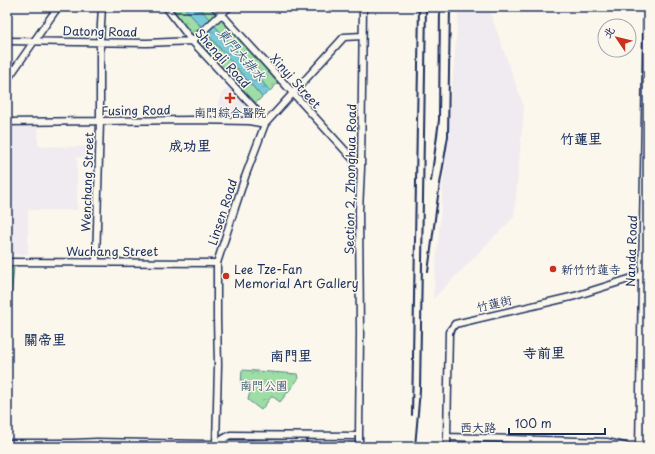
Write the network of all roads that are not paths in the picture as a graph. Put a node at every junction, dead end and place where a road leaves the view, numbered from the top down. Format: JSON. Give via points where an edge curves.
{"nodes":[{"id":1,"x":58,"y":7,"type":"edge"},
{"id":2,"x":102,"y":7,"type":"edge"},
{"id":3,"x":166,"y":7,"type":"edge"},
{"id":4,"x":215,"y":7,"type":"edge"},
{"id":5,"x":229,"y":7,"type":"edge"},
{"id":6,"x":363,"y":7,"type":"edge"},
{"id":7,"x":648,"y":7,"type":"edge"},
{"id":8,"x":221,"y":15,"type":"junction"},
{"id":9,"x":648,"y":22,"type":"edge"},
{"id":10,"x":362,"y":36,"type":"junction"},
{"id":11,"x":7,"y":41,"type":"edge"},
{"id":12,"x":34,"y":41,"type":"junction"},
{"id":13,"x":100,"y":41,"type":"junction"},
{"id":14,"x":192,"y":41,"type":"junction"},
{"id":15,"x":7,"y":80,"type":"edge"},
{"id":16,"x":292,"y":93,"type":"junction"},
{"id":17,"x":100,"y":121,"type":"junction"},
{"id":18,"x":7,"y":122,"type":"edge"},
{"id":19,"x":265,"y":124,"type":"junction"},
{"id":20,"x":361,"y":168,"type":"junction"},
{"id":21,"x":7,"y":262,"type":"edge"},
{"id":22,"x":96,"y":262,"type":"junction"},
{"id":23,"x":218,"y":263,"type":"junction"},
{"id":24,"x":645,"y":274,"type":"edge"},
{"id":25,"x":359,"y":436,"type":"junction"},
{"id":26,"x":447,"y":437,"type":"junction"},
{"id":27,"x":302,"y":443,"type":"dead end"},
{"id":28,"x":7,"y":444,"type":"edge"},
{"id":29,"x":216,"y":445,"type":"edge"},
{"id":30,"x":223,"y":447,"type":"edge"},
{"id":31,"x":358,"y":447,"type":"edge"},
{"id":32,"x":447,"y":447,"type":"edge"},
{"id":33,"x":628,"y":447,"type":"edge"},
{"id":34,"x":640,"y":447,"type":"edge"}],
"edges":[{"from":1,"to":12,"type":"street"},
{"from":2,"to":13,"type":"street","name":"Wenchang Street"},
{"from":3,"to":14,"type":"street","name":"Shengli Road"},
{"from":4,"to":8,"type":"street","name":"Xinyi Street"},
{"from":5,"to":8,"type":"street"},
{"from":6,"to":10,"type":"street","name":"Section 2, Zhonghua Road"},
{"from":7,"to":9,"type":"main road","name":"Nanda Road"},
{"from":8,"to":14,"type":"street"},
{"from":8,"to":16,"type":"street","name":"Xinyi Street"},
{"from":9,"to":24,"type":"main road","name":"Nanda Road"},
{"from":10,"to":16,"type":"street","name":"Linsen Road","via":[[344,37]]},
{"from":10,"to":20,"type":"street","name":"Section 2, Zhonghua Road"},
{"from":11,"to":12,"type":"street","name":"Datong Road"},
{"from":12,"to":13,"type":"street","name":"Datong Road"},
{"from":12,"to":15,"type":"street"},
{"from":13,"to":14,"type":"street","name":"Datong Road"},
{"from":13,"to":17,"type":"street","name":"Wenchang Street"},
{"from":14,"to":19,"type":"street","name":"Shengli Road","via":[[257,111]]},
{"from":16,"to":19,"type":"street","name":"Linsen Road"},
{"from":16,"to":20,"type":"street","name":"Xinyi Street"},
{"from":17,"to":18,"type":"street","name":"Fusing Road"},
{"from":17,"to":19,"type":"street","name":"Fusing Road","via":[[249,121]]},
{"from":17,"to":22,"type":"street","name":"Wenchang Street"},
{"from":19,"to":23,"type":"street","name":"Linsen Road"},
{"from":20,"to":25,"type":"street","name":"Section 2, Zhonghua Road"},
{"from":21,"to":22,"type":"street","name":"Wuchang Street"},
{"from":22,"to":23,"type":"street","name":"Wuchang Street"},
{"from":23,"to":29,"type":"street","name":"Linsen Road"},
{"from":24,"to":26,"type":"street","name":"竹蓮街","via":[[575,296],[455,324],[449,332]]},
{"from":24,"to":34,"type":"main road","name":"Nanda Road"},
{"from":25,"to":29,"type":"street","via":[[230,435]]},
{"from":25,"to":31,"type":"street","name":"Section 2, Zhonghua Road","bridge":true},
{"from":26,"to":32,"type":"street","name":"竹蓮街","bridge":true},
{"from":26,"to":33,"type":"street","name":"西大路","via":[[599,442]]},
{"from":27,"to":29,"type":"street"},
{"from":28,"to":29,"type":"street","via":[[97,442]]},
{"from":29,"to":30,"type":"street"}]}
